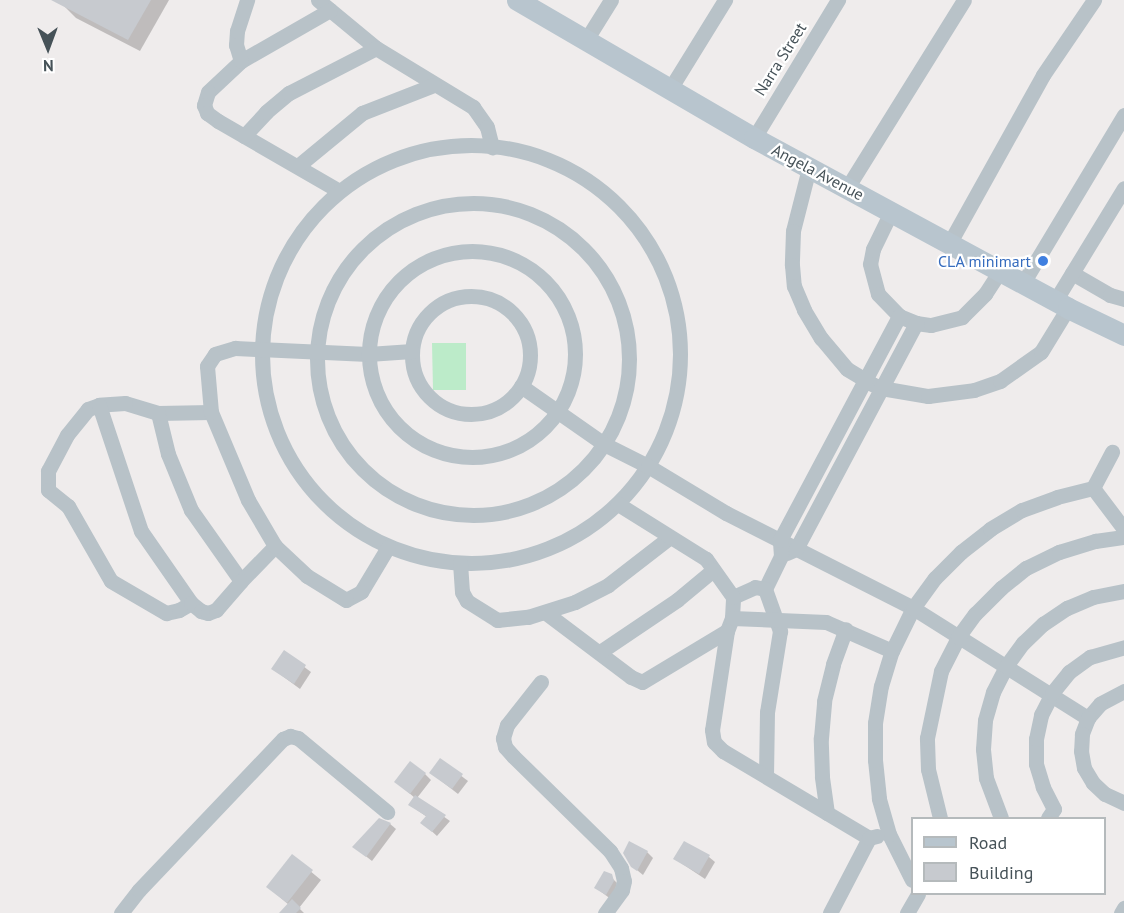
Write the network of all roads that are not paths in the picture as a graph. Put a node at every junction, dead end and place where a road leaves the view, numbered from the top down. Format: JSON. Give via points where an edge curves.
{"nodes":[{"id":1,"x":247,"y":0,"type":"edge"},
{"id":2,"x":517,"y":0,"type":"edge"},
{"id":3,"x":611,"y":0,"type":"edge"},
{"id":4,"x":724,"y":0,"type":"edge"},
{"id":5,"x":838,"y":0,"type":"edge"},
{"id":6,"x":964,"y":0,"type":"edge"},
{"id":7,"x":1094,"y":0,"type":"edge"},
{"id":8,"x":324,"y":5,"type":"edge"},
{"id":9,"x":586,"y":40,"type":"junction"},
{"id":10,"x":376,"y":48,"type":"junction"},
{"id":11,"x":242,"y":61,"type":"junction"},
{"id":12,"x":434,"y":85,"type":"junction"},
{"id":13,"x":670,"y":89,"type":"junction"},
{"id":14,"x":1124,"y":115,"type":"edge"},
{"id":15,"x":244,"y":136,"type":"junction"},
{"id":16,"x":754,"y":138,"type":"junction"},
{"id":17,"x":492,"y":147,"type":"junction"},
{"id":18,"x":298,"y":165,"type":"junction"},
{"id":19,"x":809,"y":168,"type":"junction"},
{"id":20,"x":847,"y":188,"type":"junction"},
{"id":21,"x":1124,"y":188,"type":"edge"},
{"id":22,"x":339,"y":191,"type":"junction"},
{"id":23,"x":891,"y":212,"type":"junction"},
{"id":24,"x":949,"y":243,"type":"junction"},
{"id":25,"x":1000,"y":271,"type":"junction"},
{"id":26,"x":1072,"y":273,"type":"junction"},
{"id":27,"x":1023,"y":283,"type":"junction"},
{"id":28,"x":1124,"y":299,"type":"edge"},
{"id":29,"x":1062,"y":305,"type":"junction"},
{"id":30,"x":899,"y":316,"type":"junction"},
{"id":31,"x":916,"y":323,"type":"junction"},
{"id":32,"x":1124,"y":334,"type":"edge"},
{"id":33,"x":259,"y":349,"type":"junction"},
{"id":34,"x":412,"y":351,"type":"junction"},
{"id":35,"x":316,"y":352,"type":"junction"},
{"id":36,"x":368,"y":354,"type":"junction"},
{"id":37,"x":865,"y":379,"type":"junction"},
{"id":38,"x":521,"y":386,"type":"junction"},
{"id":39,"x":881,"y":388,"type":"junction"},
{"id":40,"x":99,"y":405,"type":"junction"},
{"id":41,"x":558,"y":410,"type":"junction"},
{"id":42,"x":211,"y":412,"type":"junction"},
{"id":43,"x":158,"y":413,"type":"junction"},
{"id":44,"x":604,"y":444,"type":"junction"},
{"id":45,"x":1112,"y":452,"type":"dead end"},
{"id":46,"x":648,"y":466,"type":"junction"},
{"id":47,"x":1093,"y":488,"type":"junction"},
{"id":48,"x":618,"y":504,"type":"junction"},
{"id":49,"x":1124,"y":529,"type":"edge"},
{"id":50,"x":670,"y":537,"type":"junction"},
{"id":51,"x":1124,"y":537,"type":"edge"},
{"id":52,"x":275,"y":546,"type":"junction"},
{"id":53,"x":388,"y":547,"type":"junction"},
{"id":54,"x":781,"y":548,"type":"junction"},
{"id":55,"x":796,"y":549,"type":"junction"},
{"id":56,"x":459,"y":563,"type":"junction"},
{"id":57,"x":713,"y":570,"type":"junction"},
{"id":58,"x":241,"y":581,"type":"junction"},
{"id":59,"x":765,"y":589,"type":"junction"},
{"id":60,"x":1124,"y":591,"type":"edge"},
{"id":61,"x":733,"y":597,"type":"junction"},
{"id":62,"x":191,"y":603,"type":"junction"},
{"id":63,"x":913,"y":608,"type":"junction"},
{"id":64,"x":546,"y":613,"type":"junction"},
{"id":65,"x":774,"y":620,"type":"junction"},
{"id":66,"x":730,"y":624,"type":"junction"},
{"id":67,"x":846,"y":629,"type":"junction"},
{"id":68,"x":958,"y":637,"type":"junction"},
{"id":69,"x":1124,"y":646,"type":"edge"},
{"id":70,"x":892,"y":651,"type":"junction"},
{"id":71,"x":600,"y":652,"type":"junction"},
{"id":72,"x":1006,"y":666,"type":"junction"},
{"id":73,"x":541,"y":682,"type":"dead end"},
{"id":74,"x":1124,"y":691,"type":"edge"},
{"id":75,"x":1052,"y":693,"type":"junction"},
{"id":76,"x":1088,"y":718,"type":"junction"},
{"id":77,"x":766,"y":776,"type":"junction"},
{"id":78,"x":1124,"y":803,"type":"edge"},
{"id":79,"x":387,"y":812,"type":"dead end"},
{"id":80,"x":827,"y":813,"type":"junction"},
{"id":81,"x":940,"y":817,"type":"edge"},
{"id":82,"x":1000,"y":817,"type":"edge"},
{"id":83,"x":1049,"y":817,"type":"edge"},
{"id":84,"x":889,"y":834,"type":"junction"},
{"id":85,"x":870,"y":838,"type":"junction"},
{"id":86,"x":911,"y":878,"type":"edge"},
{"id":87,"x":917,"y":895,"type":"edge"},
{"id":88,"x":1124,"y":908,"type":"edge"},
{"id":89,"x":121,"y":913,"type":"edge"},
{"id":90,"x":605,"y":913,"type":"edge"},
{"id":91,"x":830,"y":913,"type":"edge"},
{"id":92,"x":907,"y":913,"type":"edge"},
{"id":93,"x":1121,"y":913,"type":"edge"}],
"edges":[{"from":1,"to":11,"type":"street","via":[[237,31],[236,45]]},
{"from":2,"to":9,"type":"main road","name":"Angela Avenue"},
{"from":3,"to":9,"type":"street"},
{"from":4,"to":13,"type":"street"},
{"from":5,"to":16,"type":"street","name":"Narra Street"},
{"from":6,"to":20,"type":"street"},
{"from":7,"to":24,"type":"street","via":[[1043,75]]},
{"from":8,"to":10,"type":"street"},
{"from":8,"to":11,"type":"street"},
{"from":9,"to":13,"type":"main road","name":"Angela Avenue"},
{"from":10,"to":12,"type":"street"},
{"from":10,"to":15,"type":"street","via":[[289,93]]},
{"from":11,"to":15,"type":"street","via":[[208,92],[204,105],[210,116]]},
{"from":12,"to":17,"type":"street","via":[[473,107],[487,127]]},
{"from":12,"to":18,"type":"street","via":[[362,113]]},
{"from":13,"to":16,"type":"main road","name":"Angela Avenue"},
{"from":14,"to":27,"type":"street"},
{"from":15,"to":18,"type":"street"},
{"from":16,"to":19,"type":"main road","name":"Angela Avenue"},
{"from":17,"to":22,"type":"street","via":[[458,146],[406,156],[381,165]]},
{"from":17,"to":46,"type":"street","via":[[538,156],[587,180],[628,215],[659,260],[677,311],[681,364],[671,417]]},
{"from":18,"to":22,"type":"street"},
{"from":19,"to":20,"type":"main road","name":"Angela Avenue"},
{"from":19,"to":37,"type":"street","via":[[793,231],[794,286],[820,338],[848,369]]},
{"from":20,"to":23,"type":"main road","name":"Angela Avenue"},
{"from":21,"to":26,"type":"street"},
{"from":22,"to":33,"type":"street","via":[[314,215],[281,265],[270,293]]},
{"from":23,"to":24,"type":"main road","name":"Angela Avenue"},
{"from":23,"to":30,"type":"street","via":[[870,264],[878,294]]},
{"from":24,"to":25,"type":"main road","name":"Angela Avenue"},
{"from":25,"to":27,"type":"main road","name":"Angela Avenue"},
{"from":25,"to":31,"type":"street","via":[[985,294],[962,317],[931,325]]},
{"from":26,"to":28,"type":"street"},
{"from":26,"to":29,"type":"street"},
{"from":27,"to":29,"type":"main road","name":"Angela Avenue"},
{"from":29,"to":32,"type":"main road","name":"Angela Avenue"},
{"from":29,"to":39,"type":"street","via":[[1041,352],[1000,381],[945,395]]},
{"from":30,"to":31,"type":"street"},
{"from":30,"to":37,"type":"street"},
{"from":31,"to":39,"type":"street"},
{"from":33,"to":35,"type":"street"},
{"from":33,"to":42,"type":"street","via":[[235,348],[215,354],[207,366]]},
{"from":33,"to":53,"type":"street","via":[[267,408],[289,460],[324,504]]},
{"from":34,"to":36,"type":"street"},
{"from":34,"to":38,"type":"street","via":[[415,373],[426,393],[450,410],[473,413],[495,409]]},
{"from":34,"to":38,"type":"street","via":[[421,323],[436,308],[456,298],[485,297],[511,310],[527,334],[530,363]]},
{"from":35,"to":36,"type":"street"},
{"from":35,"to":44,"type":"street","via":[[318,384],[326,412],[355,462],[376,482],[427,508],[484,515],[513,510],[565,485]]},
{"from":35,"to":44,"type":"street","via":[[324,311],[345,270],[368,244],[396,224],[417,214],[462,204],[485,204],[530,215],[570,237],[586,253],[613,290],[621,312],[627,334],[628,380],[615,424]]},
{"from":36,"to":41,"type":"street","via":[[371,380],[396,425],[416,441],[440,452],[465,457],[491,455],[516,447],[538,433]]},
{"from":36,"to":41,"type":"street","via":[[375,316],[396,283],[411,270],[446,254],[465,251],[504,256],[522,263],[545,281],[571,322],[576,360],[573,379]]},
{"from":37,"to":39,"type":"street"},
{"from":37,"to":54,"type":"street"},
{"from":38,"to":41,"type":"street"},
{"from":39,"to":55,"type":"street"},
{"from":40,"to":43,"type":"street","via":[[125,403]]},
{"from":40,"to":62,"type":"street","via":[[141,531]]},
{"from":40,"to":62,"type":"street","via":[[88,409],[67,435],[48,471],[48,490],[68,506],[111,581],[166,613]]},
{"from":41,"to":44,"type":"street"},
{"from":42,"to":43,"type":"street"},
{"from":42,"to":52,"type":"street","via":[[248,500]]},
{"from":43,"to":58,"type":"street","via":[[168,454],[191,510]]},
{"from":44,"to":46,"type":"street"},
{"from":45,"to":47,"type":"street"},
{"from":46,"to":48,"type":"street"},
{"from":46,"to":54,"type":"street"},
{"from":47,"to":49,"type":"street"},
{"from":47,"to":63,"type":"street","via":[[1031,507],[990,529],[954,558]]},
{"from":48,"to":50,"type":"street"},
{"from":48,"to":56,"type":"street","via":[[591,526],[550,547],[494,562]]},
{"from":50,"to":57,"type":"street","via":[[706,559]]},
{"from":50,"to":64,"type":"street","via":[[608,585]]},
{"from":51,"to":68,"type":"street","via":[[1059,552],[1026,568],[994,594]]},
{"from":52,"to":53,"type":"street","via":[[307,576],[345,600],[361,592]]},
{"from":52,"to":58,"type":"street"},
{"from":53,"to":56,"type":"street","via":[[427,559]]},
{"from":54,"to":55,"type":"street"},
{"from":54,"to":59,"type":"street"},
{"from":55,"to":63,"type":"street"},
{"from":56,"to":64,"type":"street","via":[[462,592],[478,610],[497,620]]},
{"from":57,"to":61,"type":"street"},
{"from":57,"to":71,"type":"street","via":[[677,600]]},
{"from":58,"to":62,"type":"street","via":[[208,613]]},
{"from":59,"to":61,"type":"street","via":[[755,587]]},
{"from":59,"to":65,"type":"street"},
{"from":60,"to":72,"type":"street","via":[[1093,597],[1067,608],[1023,643]]},
{"from":61,"to":66,"type":"street"},
{"from":63,"to":68,"type":"street"},
{"from":63,"to":70,"type":"street"},
{"from":64,"to":71,"type":"street"},
{"from":65,"to":66,"type":"street"},
{"from":65,"to":67,"type":"street","via":[[815,620]]},
{"from":65,"to":77,"type":"street","via":[[780,631],[767,712]]},
{"from":66,"to":71,"type":"street","via":[[642,682]]},
{"from":66,"to":77,"type":"street","via":[[712,730],[714,742],[723,752]]},
{"from":67,"to":70,"type":"street"},
{"from":67,"to":80,"type":"street","via":[[833,664],[821,729]]},
{"from":68,"to":72,"type":"street"},
{"from":68,"to":81,"type":"street","via":[[941,671],[927,738],[928,769]]},
{"from":69,"to":75,"type":"street","via":[[1090,657],[1069,672]]},
{"from":70,"to":84,"type":"street","via":[[881,686],[875,742],[879,798]]},
{"from":72,"to":75,"type":"street"},
{"from":72,"to":82,"type":"street","via":[[993,692],[983,749],[986,778]]},
{"from":73,"to":90,"type":"street","via":[[507,725],[503,738],[513,756],[610,851],[621,868],[622,890]]},
{"from":74,"to":76,"type":"street","via":[[1100,704]]},
{"from":75,"to":76,"type":"street"},
{"from":75,"to":83,"type":"street","via":[[1041,715],[1036,739],[1036,764],[1054,809]]},
{"from":76,"to":78,"type":"street","via":[[1082,742],[1084,768],[1105,794]]},
{"from":77,"to":80,"type":"street"},
{"from":79,"to":89,"type":"street","via":[[290,736]]},
{"from":80,"to":85,"type":"street"},
{"from":84,"to":85,"type":"street"},
{"from":84,"to":86,"type":"street"},
{"from":85,"to":91,"type":"street"},
{"from":87,"to":92,"type":"street"},
{"from":88,"to":93,"type":"street"}]}
